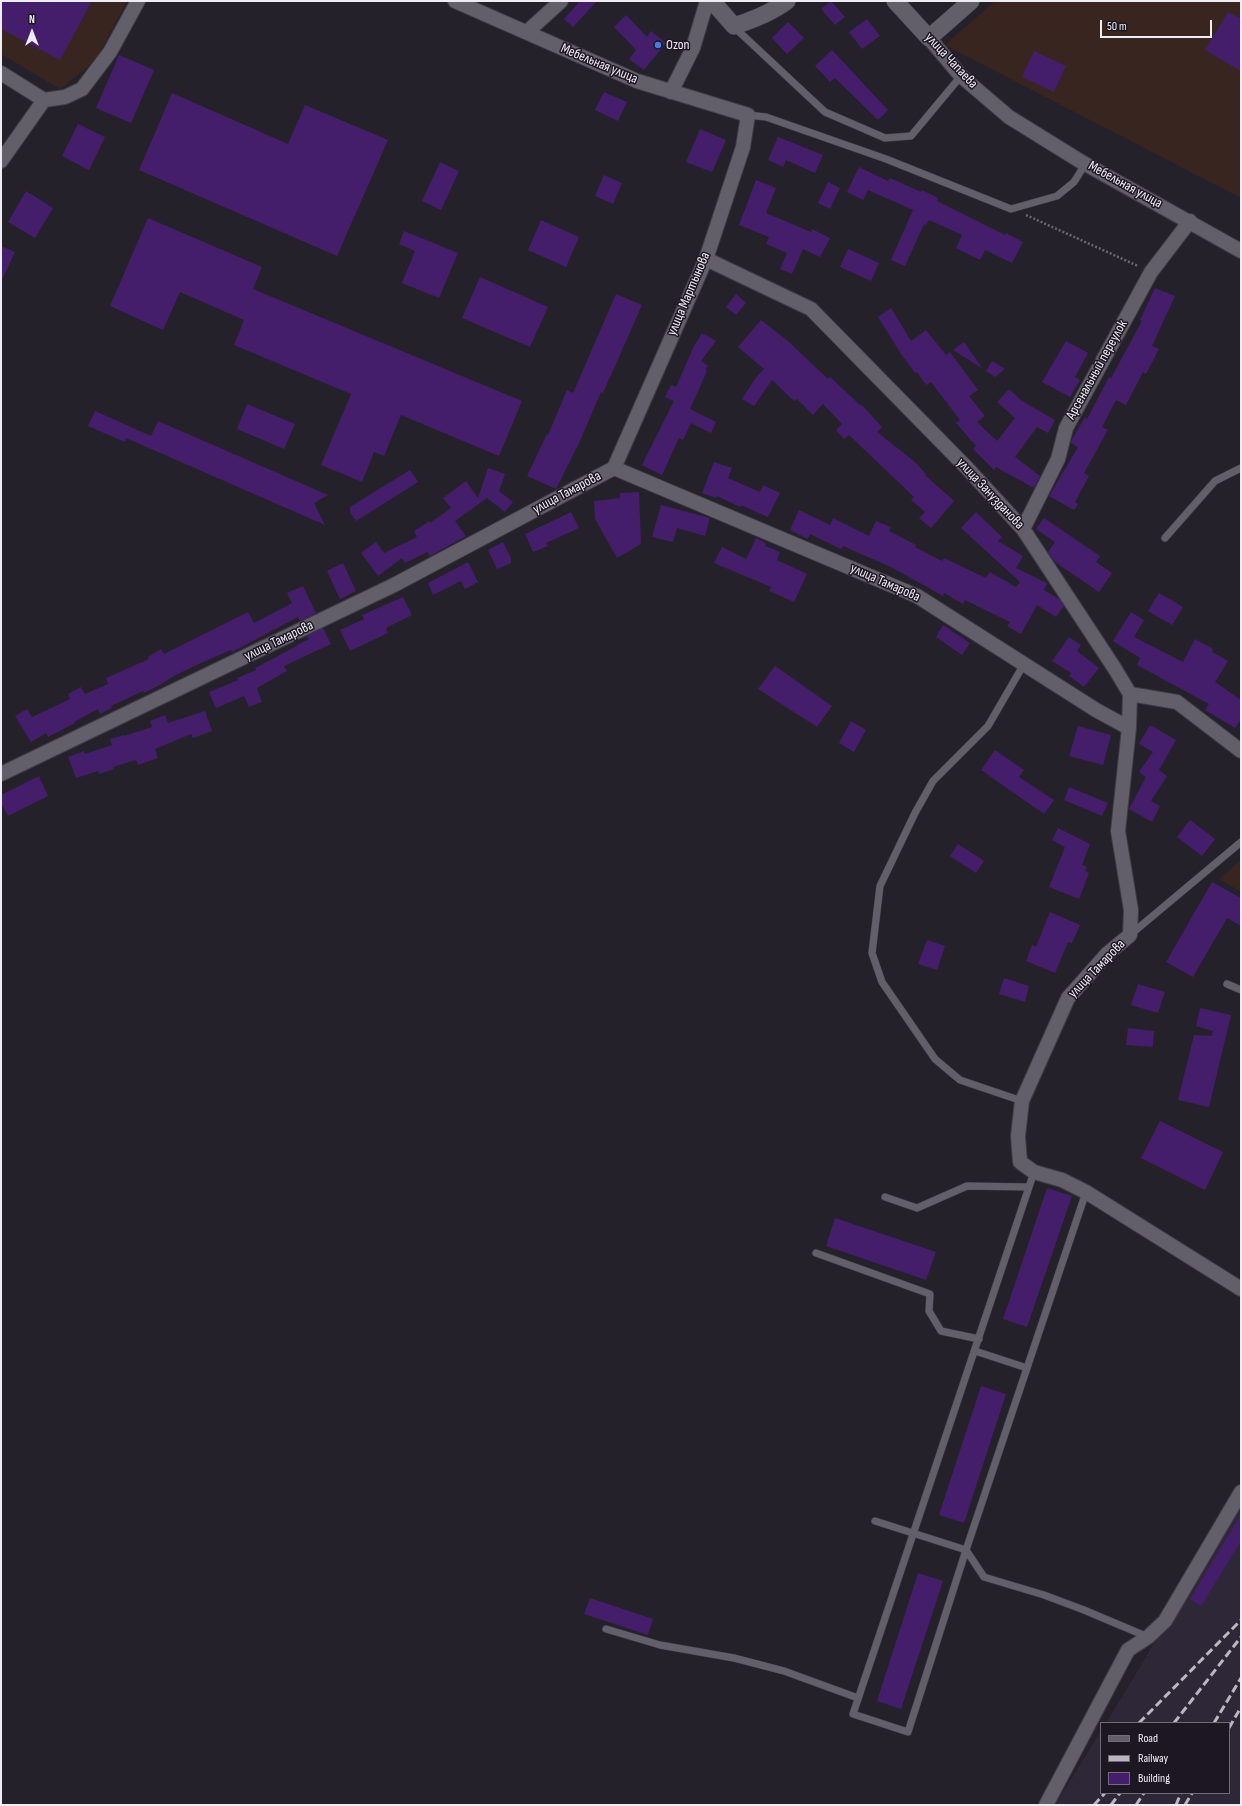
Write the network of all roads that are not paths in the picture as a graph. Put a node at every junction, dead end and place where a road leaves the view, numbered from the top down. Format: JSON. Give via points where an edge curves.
{"nodes":[{"id":1,"x":138,"y":1,"type":"edge"},
{"id":2,"x":455,"y":1,"type":"edge"},
{"id":3,"x":561,"y":1,"type":"edge"},
{"id":4,"x":707,"y":1,"type":"edge"},
{"id":5,"x":712,"y":1,"type":"edge"},
{"id":6,"x":787,"y":1,"type":"edge"},
{"id":7,"x":895,"y":1,"type":"edge"},
{"id":8,"x":971,"y":1,"type":"edge"},
{"id":9,"x":734,"y":26,"type":"junction"},
{"id":10,"x":527,"y":32,"type":"junction"},
{"id":11,"x":929,"y":38,"type":"junction"},
{"id":12,"x":1,"y":73,"type":"edge"},
{"id":13,"x":961,"y":76,"type":"junction"},
{"id":14,"x":671,"y":92,"type":"junction"},
{"id":15,"x":44,"y":100,"type":"junction"},
{"id":16,"x":748,"y":115,"type":"junction"},
{"id":17,"x":1009,"y":117,"type":"joint"},
{"id":18,"x":1,"y":160,"type":"edge"},
{"id":19,"x":1086,"y":163,"type":"junction"},
{"id":20,"x":1190,"y":221,"type":"junction"},
{"id":21,"x":1241,"y":251,"type":"edge"},
{"id":22,"x":706,"y":259,"type":"junction"},
{"id":23,"x":614,"y":468,"type":"junction"},
{"id":24,"x":1241,"y":468,"type":"edge"},
{"id":25,"x":1023,"y":529,"type":"junction"},
{"id":26,"x":1165,"y":538,"type":"dead end"},
{"id":27,"x":1024,"y":664,"type":"junction"},
{"id":28,"x":1130,"y":694,"type":"junction"},
{"id":29,"x":1129,"y":728,"type":"junction"},
{"id":30,"x":1241,"y":751,"type":"edge"},
{"id":31,"x":1,"y":774,"type":"edge"},
{"id":32,"x":1241,"y":842,"type":"edge"},
{"id":33,"x":1130,"y":935,"type":"junction"},
{"id":34,"x":1227,"y":984,"type":"dead end"},
{"id":35,"x":1241,"y":990,"type":"edge"},
{"id":36,"x":1022,"y":1102,"type":"junction"},
{"id":37,"x":1034,"y":1172,"type":"junction"},
{"id":38,"x":1029,"y":1187,"type":"junction"},
{"id":39,"x":1086,"y":1192,"type":"junction"},
{"id":40,"x":885,"y":1197,"type":"dead end"},
{"id":41,"x":816,"y":1253,"type":"dead end"},
{"id":42,"x":1241,"y":1289,"type":"edge"},
{"id":43,"x":979,"y":1339,"type":"junction"},
{"id":44,"x":975,"y":1351,"type":"junction"},
{"id":45,"x":1027,"y":1368,"type":"junction"},
{"id":46,"x":1241,"y":1492,"type":"edge"},
{"id":47,"x":875,"y":1521,"type":"dead end"},
{"id":48,"x":913,"y":1532,"type":"junction"},
{"id":49,"x":966,"y":1550,"type":"junction"},
{"id":50,"x":606,"y":1629,"type":"dead end"},
{"id":51,"x":1148,"y":1638,"type":"junction"},
{"id":52,"x":858,"y":1698,"type":"junction"},
{"id":53,"x":1046,"y":1805,"type":"edge"}],
"edges":[{"from":1,"to":15,"type":"street","via":[[110,52],[82,89],[65,97]]},
{"from":2,"to":10,"type":"street","name":"Мебельная улица"},
{"from":3,"to":10,"type":"street"},
{"from":4,"to":14,"type":"street","via":[[693,48]]},
{"from":5,"to":9,"type":"street"},
{"from":6,"to":9,"type":"street","via":[[775,10]]},
{"from":7,"to":11,"type":"street","name":"улица Чапаева"},
{"from":8,"to":11,"type":"street"},
{"from":9,"to":13,"type":"lane","via":[[825,112],[885,138],[911,136]]},
{"from":10,"to":14,"type":"street","name":"Мебельная улица","via":[[637,81]]},
{"from":11,"to":13,"type":"street","name":"улица Чапаева"},
{"from":12,"to":15,"type":"street"},
{"from":13,"to":17,"type":"street","name":"улица Чапаева"},
{"from":14,"to":16,"type":"street","name":"Мебельная улица"},
{"from":15,"to":18,"type":"street"},
{"from":16,"to":19,"type":"lane","via":[[766,116],[886,159],[1011,209],[1057,196],[1074,182]]},
{"from":16,"to":22,"type":"street","name":"улица Мартынова","via":[[743,147]]},
{"from":17,"to":19,"type":"street","name":"Мебельная улица"},
{"from":19,"to":20,"type":"street","name":"Мебельная улица"},
{"from":20,"to":21,"type":"street","name":"Мебельная улица"},
{"from":20,"to":25,"type":"street","name":"Арсенальный переулок","via":[[1151,272],[1066,428],[1058,459]]},
{"from":22,"to":23,"type":"street","name":"улица Мартынова"},
{"from":22,"to":25,"type":"street","name":"улица Занузданова","via":[[811,309],[967,468]]},
{"from":23,"to":27,"type":"street","name":"улица Тамарова","via":[[917,596]]},
{"from":23,"to":31,"type":"street","name":"улица Тамарова","via":[[394,585]]},
{"from":24,"to":26,"type":"lane","via":[[1215,481]]},
{"from":25,"to":28,"type":"street","name":"улица Занузданова"},
{"from":27,"to":29,"type":"street","name":"улица Тамарова"},
{"from":27,"to":36,"type":"lane","via":[[988,726],[933,781],[915,813],[880,886],[872,953],[882,982],[935,1059],[960,1080]]},
{"from":28,"to":29,"type":"street","name":"улица Тамарова"},
{"from":28,"to":30,"type":"street","via":[[1177,702]]},
{"from":29,"to":33,"type":"street","name":"улица Тамарова","via":[[1118,831],[1131,910]]},
{"from":32,"to":33,"type":"lane"},
{"from":33,"to":36,"type":"street","name":"улица Тамарова","via":[[1107,954],[1068,998]]},
{"from":34,"to":35,"type":"lane"},
{"from":36,"to":37,"type":"street","name":"улица Тамарова","via":[[1018,1136],[1020,1162]]},
{"from":37,"to":38,"type":"lane"},
{"from":37,"to":39,"type":"street","via":[[1062,1180]]},
{"from":38,"to":40,"type":"lane","via":[[967,1186],[917,1208]]},
{"from":38,"to":43,"type":"lane"},
{"from":39,"to":42,"type":"street"},
{"from":39,"to":45,"type":"lane"},
{"from":41,"to":43,"type":"lane","via":[[930,1294],[929,1311],[941,1331]]},
{"from":43,"to":44,"type":"lane"},
{"from":44,"to":45,"type":"lane"},
{"from":44,"to":48,"type":"lane"},
{"from":45,"to":49,"type":"lane"},
{"from":46,"to":51,"type":"street","via":[[1165,1621]]},
{"from":47,"to":48,"type":"lane"},
{"from":48,"to":49,"type":"lane"},
{"from":48,"to":52,"type":"lane"},
{"from":49,"to":51,"type":"lane","via":[[984,1577],[1044,1595]]},
{"from":49,"to":52,"type":"lane","via":[[908,1732],[853,1714]]},
{"from":50,"to":52,"type":"lane","via":[[660,1646],[734,1658],[784,1671]]},
{"from":51,"to":53,"type":"street","via":[[1128,1650]]}]}
